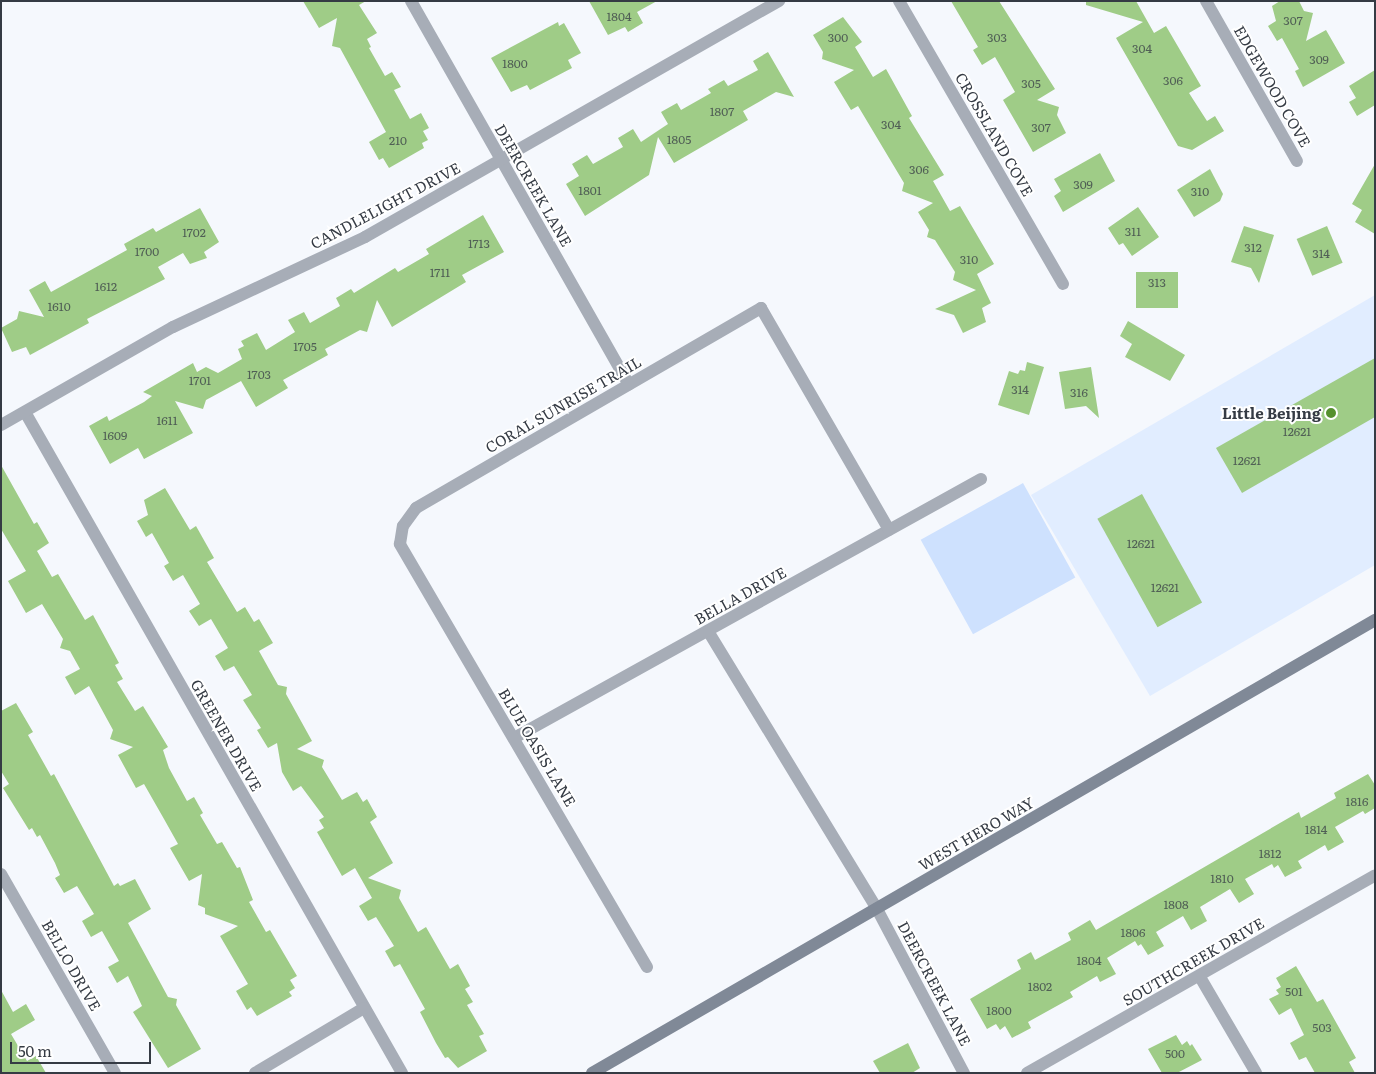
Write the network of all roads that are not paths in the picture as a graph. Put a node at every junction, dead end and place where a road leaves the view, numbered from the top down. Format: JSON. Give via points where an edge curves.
{"nodes":[{"id":1,"x":411,"y":1,"type":"edge"},
{"id":2,"x":779,"y":1,"type":"edge"},
{"id":3,"x":899,"y":1,"type":"edge"},
{"id":4,"x":1206,"y":1,"type":"edge"},
{"id":5,"x":501,"y":160,"type":"junction"},
{"id":6,"x":1297,"y":161,"type":"dead end"},
{"id":7,"x":1063,"y":284,"type":"dead end"},
{"id":8,"x":629,"y":384,"type":"junction"},
{"id":9,"x":25,"y":412,"type":"junction"},
{"id":10,"x":1,"y":425,"type":"edge"},
{"id":11,"x":981,"y":479,"type":"dead end"},
{"id":12,"x":889,"y":530,"type":"junction"},
{"id":13,"x":400,"y":544,"type":"joint"},
{"id":14,"x":1375,"y":620,"type":"edge"},
{"id":15,"x":708,"y":631,"type":"junction"},
{"id":16,"x":514,"y":738,"type":"junction"},
{"id":17,"x":1,"y":874,"type":"edge"},
{"id":18,"x":1375,"y":875,"type":"edge"},
{"id":19,"x":877,"y":909,"type":"junction"},
{"id":20,"x":647,"y":967,"type":"dead end"},
{"id":21,"x":1200,"y":976,"type":"junction"},
{"id":22,"x":364,"y":1008,"type":"junction"},
{"id":23,"x":115,"y":1073,"type":"edge"},
{"id":24,"x":255,"y":1073,"type":"edge"},
{"id":25,"x":402,"y":1073,"type":"edge"},
{"id":26,"x":592,"y":1073,"type":"edge"},
{"id":27,"x":964,"y":1073,"type":"edge"},
{"id":28,"x":1027,"y":1073,"type":"edge"},
{"id":29,"x":1256,"y":1073,"type":"edge"}],
"edges":[{"from":1,"to":5,"type":"street","name":"DEERCREEK LANE"},
{"from":2,"to":5,"type":"street","name":"CANDLELIGHT DRIVE"},
{"from":3,"to":7,"type":"street","name":"CROSSLAND COVE"},
{"from":4,"to":6,"type":"street","name":"EDGEWOOD COVE"},
{"from":5,"to":8,"type":"street","name":"DEERCREEK LANE"},
{"from":5,"to":9,"type":"street","name":"CANDLELIGHT DRIVE","via":[[365,237],[173,327]]},
{"from":8,"to":12,"type":"street","name":"CORAL SUNRISE TRAIL","via":[[761,308]]},
{"from":8,"to":13,"type":"street","name":"CORAL SUNRISE TRAIL","via":[[416,508],[403,526]]},
{"from":9,"to":10,"type":"street","name":"CANDLELIGHT DRIVE"},
{"from":9,"to":22,"type":"street","name":"GREENER DRIVE"},
{"from":11,"to":12,"type":"street","name":"BELLA DRIVE"},
{"from":12,"to":15,"type":"street","name":"BELLA DRIVE"},
{"from":13,"to":16,"type":"street","name":"BLUE OASIS LANE"},
{"from":14,"to":19,"type":"main road","name":"WEST HERO WAY"},
{"from":15,"to":16,"type":"street","name":"BELLA DRIVE"},
{"from":15,"to":19,"type":"street","name":"DEERCREEK LANE"},
{"from":16,"to":20,"type":"street","name":"BLUE OASIS LANE"},
{"from":17,"to":23,"type":"street","name":"BELLO DRIVE"},
{"from":18,"to":21,"type":"street","name":"SOUTHCREEK DRIVE"},
{"from":19,"to":26,"type":"main road","name":"WEST HERO WAY"},
{"from":19,"to":27,"type":"street","name":"DEERCREEK LANE"},
{"from":21,"to":28,"type":"street","name":"SOUTHCREEK DRIVE"},
{"from":21,"to":29,"type":"street"},
{"from":22,"to":24,"type":"street"},
{"from":22,"to":25,"type":"street","name":"GREENER DRIVE"}]}
